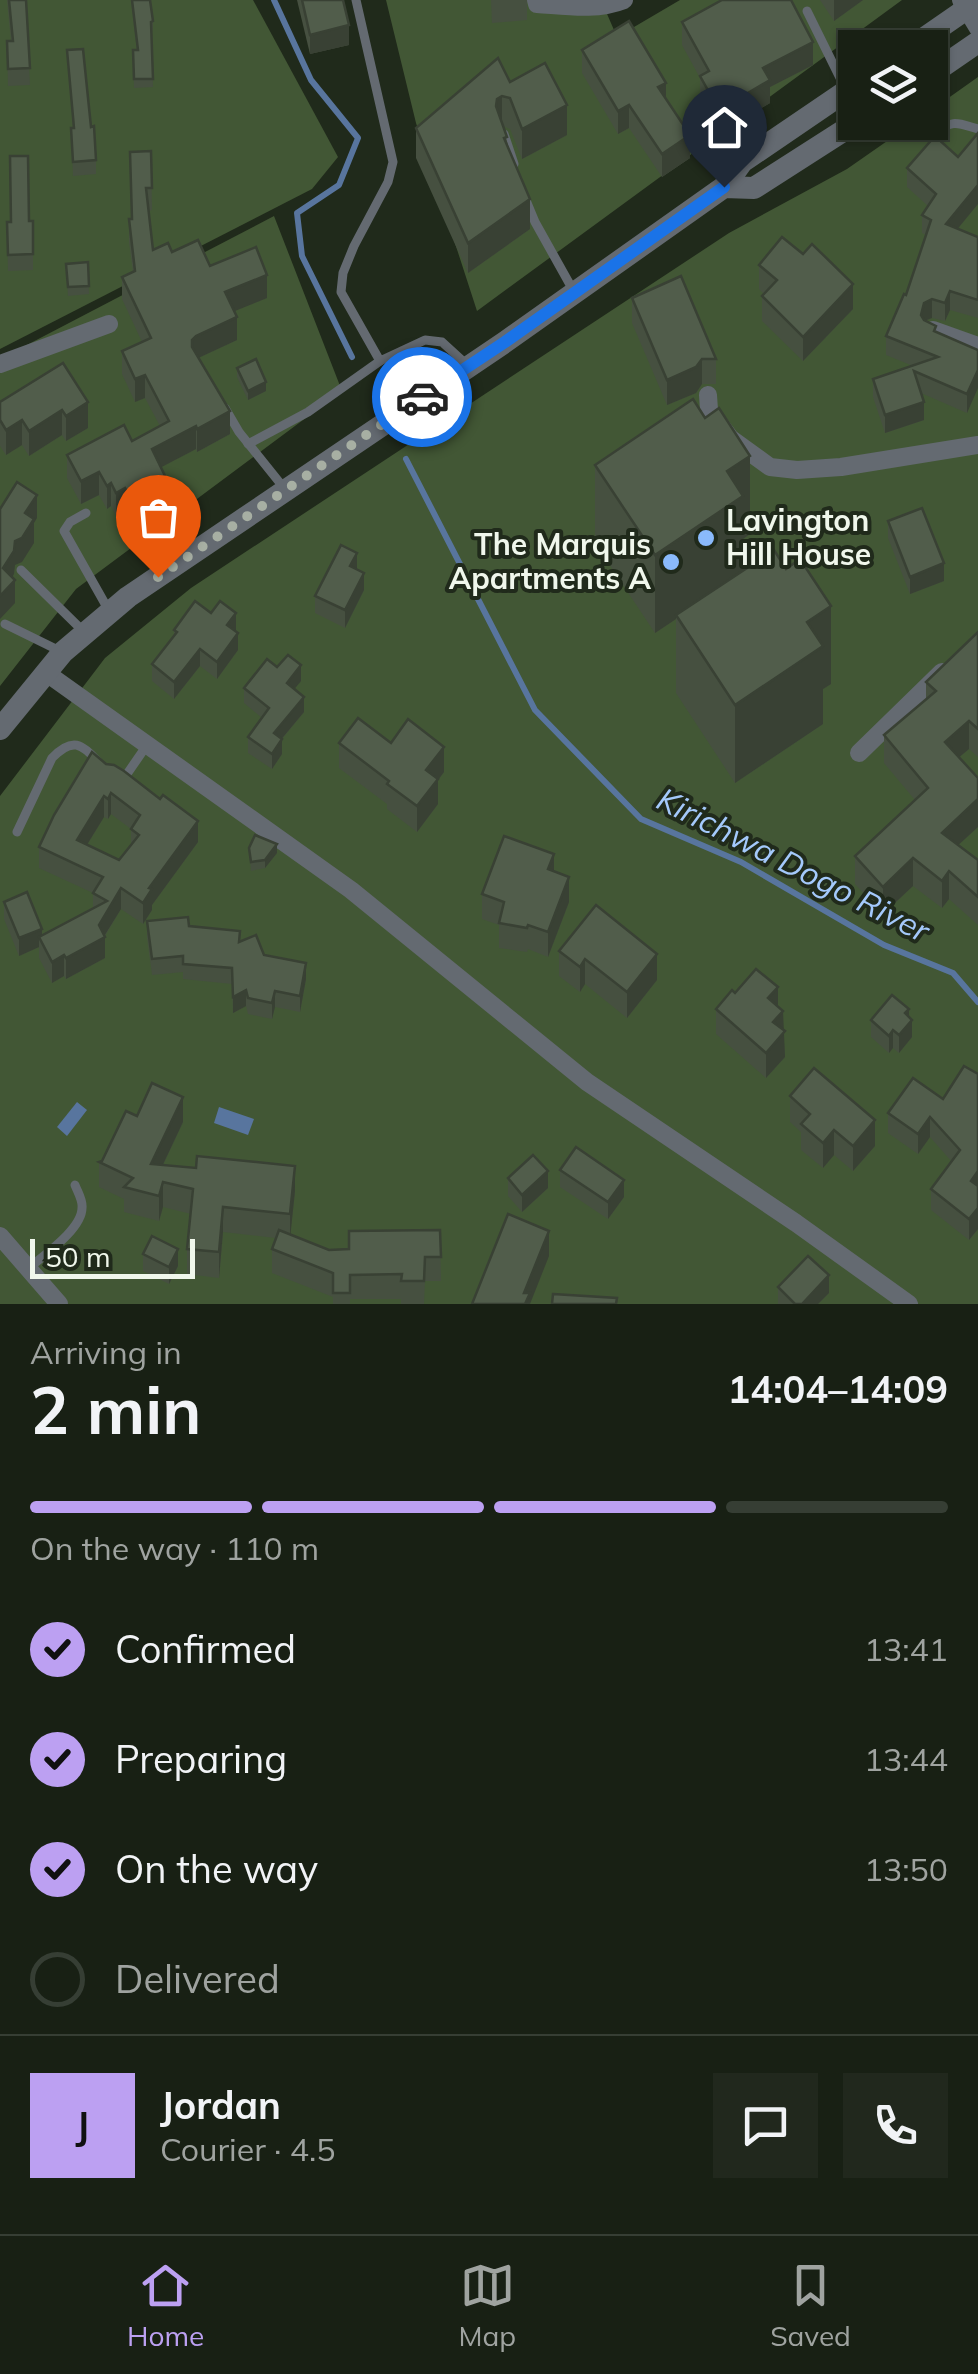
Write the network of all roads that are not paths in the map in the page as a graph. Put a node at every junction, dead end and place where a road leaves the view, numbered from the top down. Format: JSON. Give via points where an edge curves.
{"nodes":[{"id":1,"x":356,"y":0,"type":"edge"},
{"id":2,"x":536,"y":0,"type":"edge"},
{"id":3,"x":624,"y":0,"type":"edge"},
{"id":4,"x":971,"y":10,"type":"edge"},
{"id":5,"x":808,"y":12,"type":"dead end"},
{"id":6,"x":939,"y":30,"type":"edge"},
{"id":7,"x":978,"y":42,"type":"edge"},
{"id":8,"x":948,"y":62,"type":"edge"},
{"id":9,"x":838,"y":64,"type":"edge"},
{"id":10,"x":838,"y":96,"type":"edge"},
{"id":11,"x":948,"y":123,"type":"edge"},
{"id":12,"x":978,"y":129,"type":"edge"},
{"id":13,"x":504,"y":134,"type":"edge"},
{"id":14,"x":838,"y":134,"type":"edge"},
{"id":15,"x":518,"y":178,"type":"edge"},
{"id":16,"x":724,"y":187,"type":"junction"},
{"id":17,"x":523,"y":192,"type":"edge"},
{"id":18,"x":574,"y":293,"type":"junction"},
{"id":19,"x":108,"y":324,"type":"dead end"},
{"id":20,"x":933,"y":330,"type":"edge"},
{"id":21,"x":978,"y":346,"type":"edge"},
{"id":22,"x":380,"y":362,"type":"junction"},
{"id":23,"x":0,"y":364,"type":"edge"},
{"id":24,"x":468,"y":366,"type":"junction"},
{"id":25,"x":708,"y":395,"type":"dead end"},
{"id":26,"x":219,"y":399,"type":"edge"},
{"id":27,"x":248,"y":444,"type":"junction"},
{"id":28,"x":978,"y":445,"type":"edge"},
{"id":29,"x":286,"y":490,"type":"junction"},
{"id":30,"x":86,"y":513,"type":"dead end"},
{"id":31,"x":20,"y":570,"type":"dead end"},
{"id":32,"x":109,"y":612,"type":"junction"},
{"id":33,"x":5,"y":624,"type":"dead end"},
{"id":34,"x":84,"y":633,"type":"junction"},
{"id":35,"x":63,"y":652,"type":"junction"},
{"id":36,"x":952,"y":662,"type":"edge"},
{"id":37,"x":45,"y":672,"type":"junction"},
{"id":38,"x":0,"y":729,"type":"edge"},
{"id":39,"x":147,"y":744,"type":"junction"},
{"id":40,"x":859,"y":753,"type":"dead end"},
{"id":41,"x":17,"y":832,"type":"dead end"},
{"id":42,"x":75,"y":1185,"type":"dead end"},
{"id":43,"x":0,"y":1236,"type":"edge"},
{"id":44,"x":29,"y":1268,"type":"junction"},
{"id":45,"x":58,"y":1304,"type":"edge"},
{"id":46,"x":909,"y":1304,"type":"edge"}],
"edges":[{"from":1,"to":22,"type":"lane","via":[[392,162],[343,273],[341,292]]},
{"from":2,"to":3,"type":"street","via":[[584,8]]},
{"from":4,"to":6,"type":"street"},
{"from":5,"to":9,"type":"lane"},
{"from":7,"to":8,"type":"street"},
{"from":10,"to":16,"type":"street","via":[[742,162]]},
{"from":11,"to":12,"type":"lane"},
{"from":13,"to":15,"type":"lane"},
{"from":14,"to":16,"type":"street","via":[[754,188]]},
{"from":16,"to":18,"type":"street"},
{"from":17,"to":18,"type":"lane"},
{"from":18,"to":24,"type":"street"},
{"from":19,"to":23,"type":"street"},
{"from":20,"to":21,"type":"street"},
{"from":22,"to":24,"type":"lane","via":[[425,340],[442,342]]},
{"from":22,"to":27,"type":"lane"},
{"from":24,"to":29,"type":"street"},
{"from":25,"to":28,"type":"street","via":[[709,410],[730,438],[770,467],[841,467]]},
{"from":26,"to":27,"type":"lane"},
{"from":27,"to":29,"type":"lane"},
{"from":29,"to":32,"type":"street"},
{"from":30,"to":32,"type":"lane","via":[[64,531]]},
{"from":31,"to":34,"type":"lane"},
{"from":32,"to":34,"type":"street"},
{"from":33,"to":35,"type":"lane"},
{"from":34,"to":35,"type":"street"},
{"from":35,"to":37,"type":"street"},
{"from":36,"to":40,"type":"street"},
{"from":37,"to":38,"type":"street"},
{"from":37,"to":39,"type":"street"},
{"from":39,"to":41,"type":"lane","via":[[120,778],[110,778],[85,747],[61,749]]},
{"from":39,"to":46,"type":"street","via":[[351,890],[586,1082]]},
{"from":42,"to":44,"type":"lane","via":[[83,1204],[76,1226]]},
{"from":43,"to":44,"type":"street"},
{"from":44,"to":45,"type":"street"}]}
